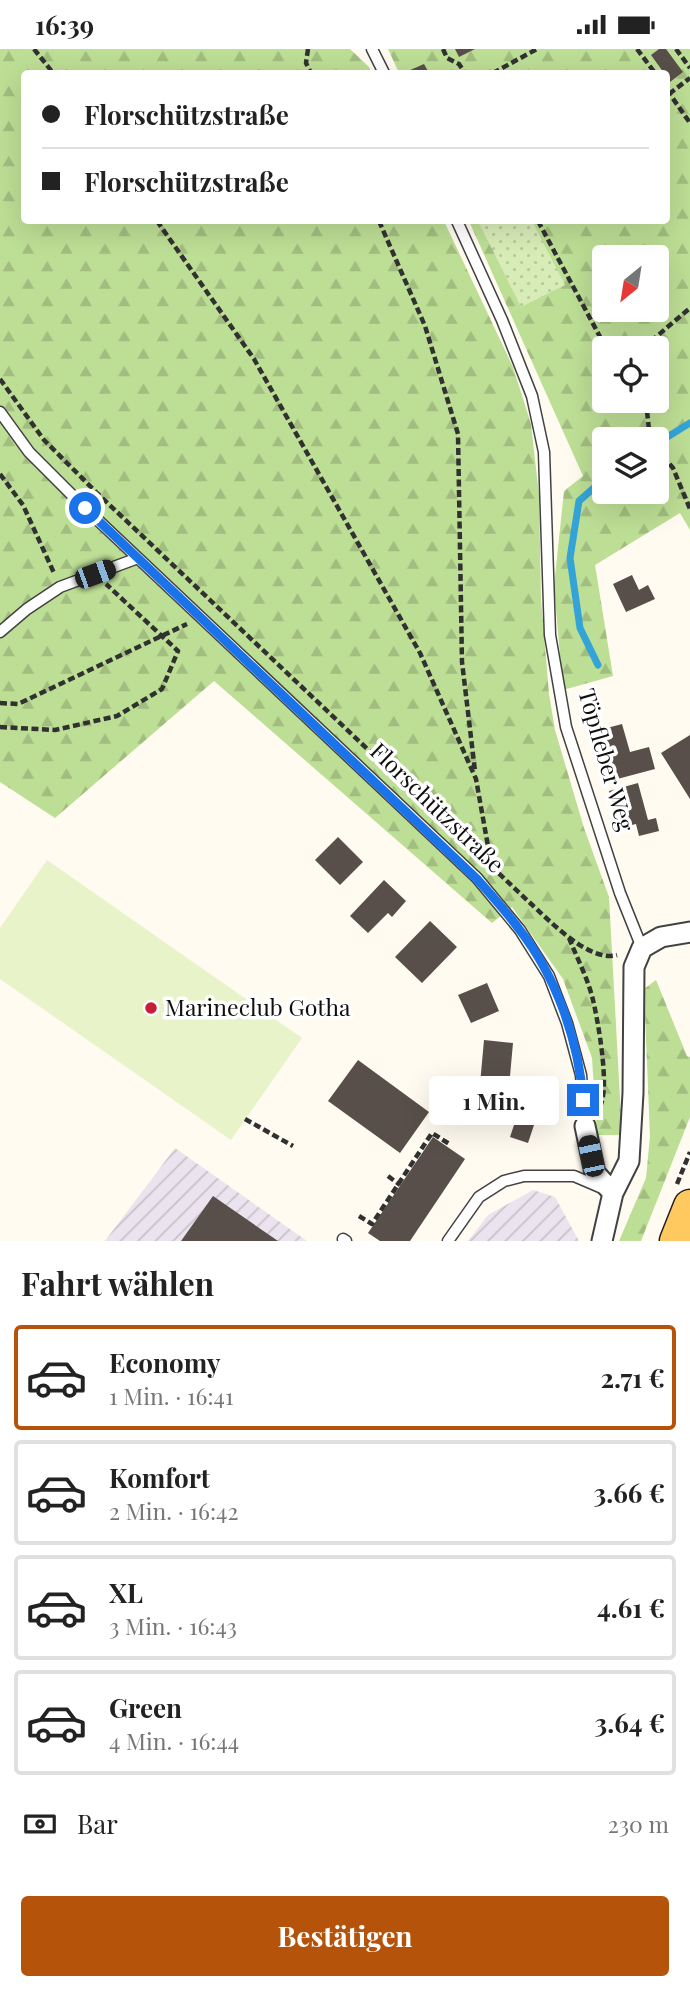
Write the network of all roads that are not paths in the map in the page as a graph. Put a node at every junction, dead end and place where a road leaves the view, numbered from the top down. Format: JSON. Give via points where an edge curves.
{"nodes":[{"id":1,"x":372,"y":49,"type":"edge"},
{"id":2,"x":382,"y":70,"type":"edge"},
{"id":3,"x":458,"y":224,"type":"edge"},
{"id":4,"x":0,"y":412,"type":"edge"},
{"id":5,"x":138,"y":558,"type":"junction"},
{"id":6,"x":0,"y":632,"type":"edge"},
{"id":7,"x":690,"y":932,"type":"edge"},
{"id":8,"x":642,"y":948,"type":"junction"},
{"id":9,"x":585,"y":1126,"type":"joint"},
{"id":10,"x":612,"y":1193,"type":"junction"},
{"id":11,"x":690,"y":1206,"type":"edge"},
{"id":12,"x":448,"y":1241,"type":"edge"},
{"id":13,"x":602,"y":1241,"type":"edge"},
{"id":14,"x":676,"y":1241,"type":"edge"}],
"edges":[{"from":1,"to":2,"type":"lane"},
{"from":3,"to":8,"type":"lane","name":"Töpfleber Weg","via":[[532,396],[544,452],[550,635],[566,727]]},
{"from":4,"to":5,"type":"lane","name":"Florschützstraße","via":[[29,452]]},
{"from":5,"to":6,"type":"lane","via":[[60,587]]},
{"from":5,"to":9,"type":"lane","name":"Florschützstraße","via":[[477,879],[520,930],[549,976],[567,1023],[581,1075]]},
{"from":7,"to":8,"type":"street","via":[[661,937]]},
{"from":8,"to":10,"type":"street","via":[[632,989],[629,1161]]},
{"from":9,"to":10,"type":"street","name":"Florschützstraße","via":[[595,1173]]},
{"from":10,"to":12,"type":"lane","via":[[574,1176],[524,1176],[504,1181],[480,1197]]},
{"from":10,"to":13,"type":"street"},
{"from":11,"to":14,"type":"main road"}]}
